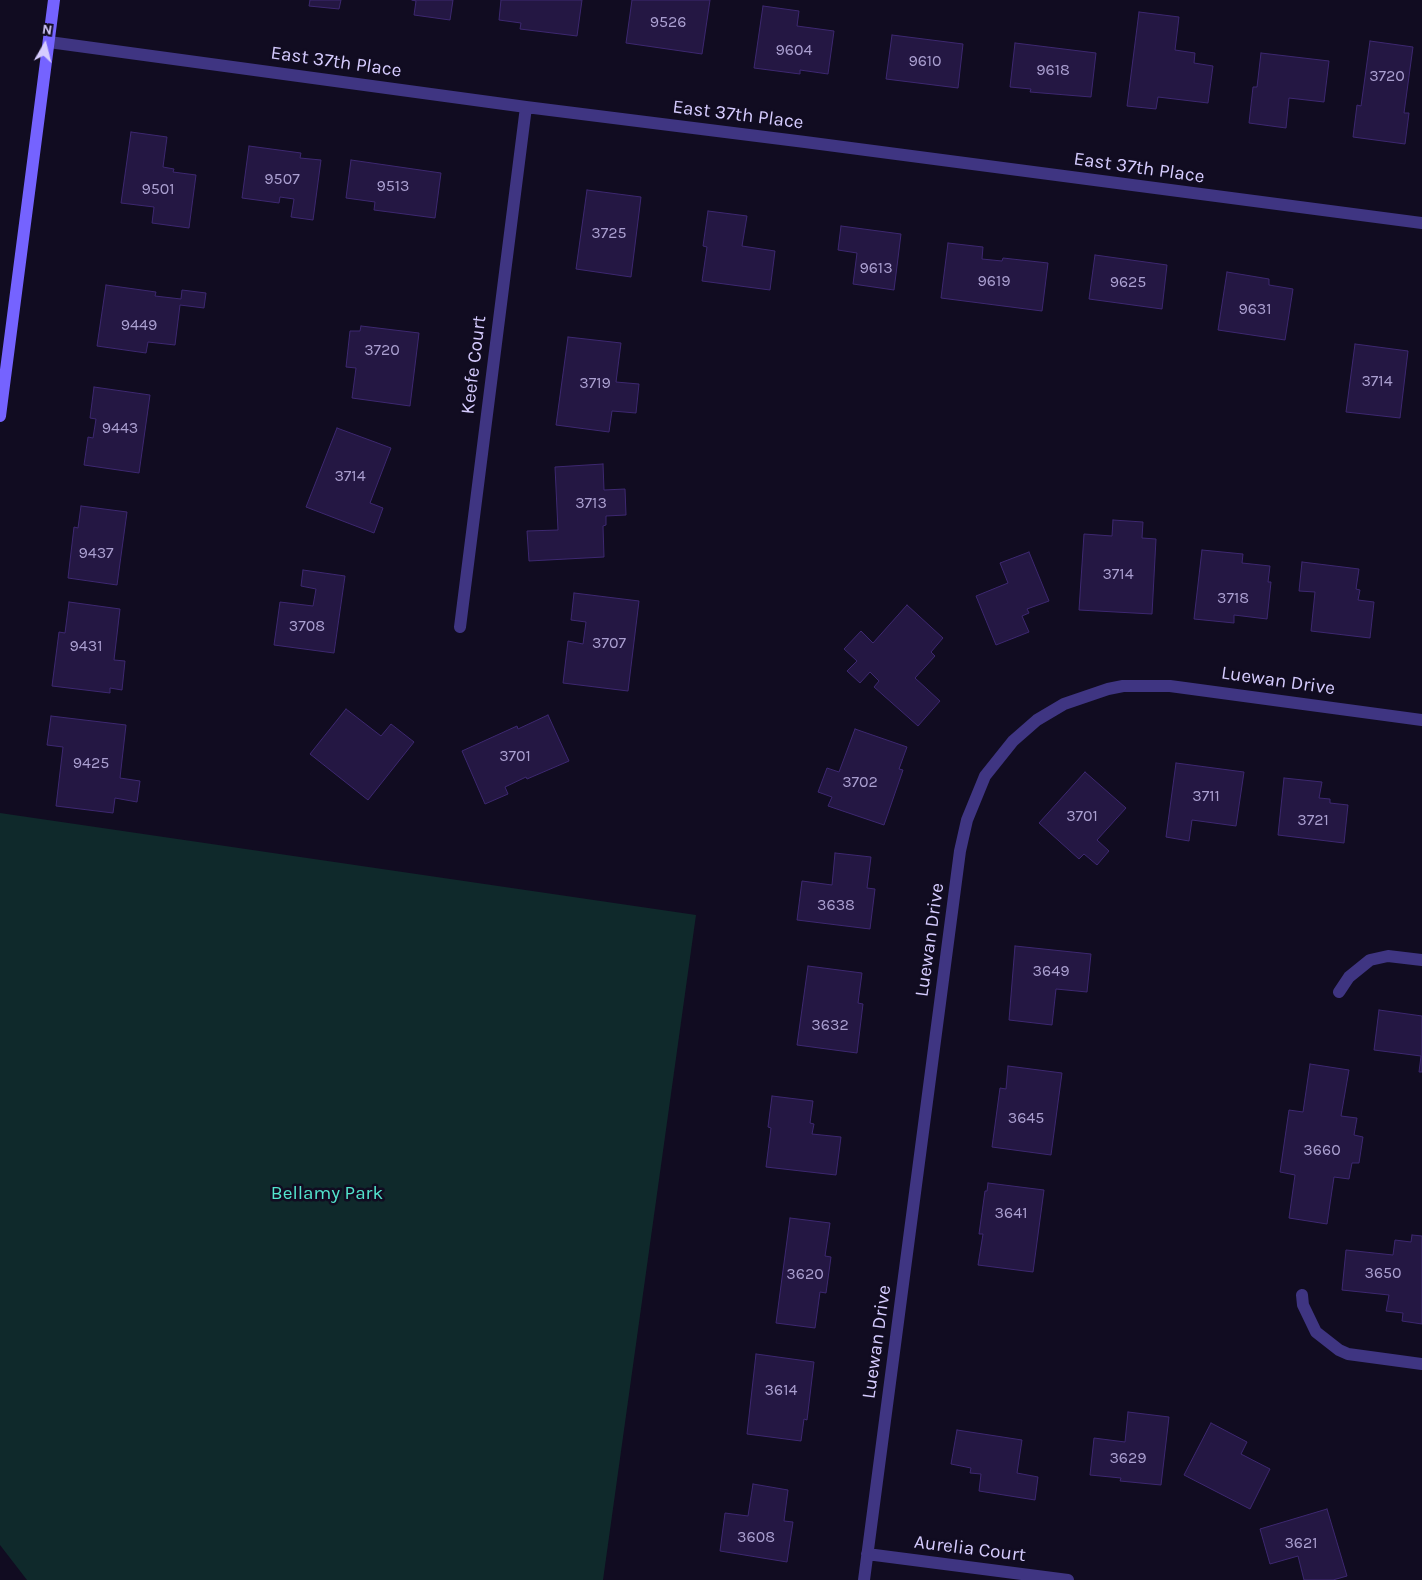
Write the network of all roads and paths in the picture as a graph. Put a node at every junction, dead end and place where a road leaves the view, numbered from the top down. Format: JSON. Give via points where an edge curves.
{"nodes":[{"id":1,"x":54,"y":0,"type":"edge"},
{"id":2,"x":49,"y":42,"type":"junction"},
{"id":3,"x":526,"y":107,"type":"junction"},
{"id":4,"x":1422,"y":223,"type":"edge"},
{"id":5,"x":0,"y":416,"type":"edge"},
{"id":6,"x":460,"y":627,"type":"dead end"},
{"id":7,"x":1422,"y":720,"type":"edge"},
{"id":8,"x":1422,"y":960,"type":"edge"},
{"id":9,"x":1339,"y":992,"type":"dead end"},
{"id":10,"x":1302,"y":1295,"type":"dead end"},
{"id":11,"x":1422,"y":1364,"type":"edge"},
{"id":12,"x":867,"y":1554,"type":"junction"},
{"id":13,"x":864,"y":1580,"type":"edge"},
{"id":14,"x":1068,"y":1580,"type":"edge"}],
"edges":[{"from":1,"to":2,"type":"street"},
{"from":2,"to":3,"type":"street","name":"East 37th Place"},
{"from":2,"to":5,"type":"street"},
{"from":3,"to":4,"type":"street","name":"East 37th Place"},
{"from":3,"to":6,"type":"street","name":"Keefe Court"},
{"from":7,"to":12,"type":"street","name":"Luewan Drive","via":[[1170,686],[1123,686],[1064,704],[1037,720],[1013,741],[985,776],[967,820],[960,851]]},
{"from":8,"to":9,"type":"street","via":[[1388,956],[1370,960],[1349,977]]},
{"from":10,"to":11,"type":"street","via":[[1303,1305],[1316,1332],[1339,1350]]},
{"from":12,"to":13,"type":"street","name":"Luewan Drive"},
{"from":12,"to":14,"type":"street","name":"Aurelia Court"}]}
